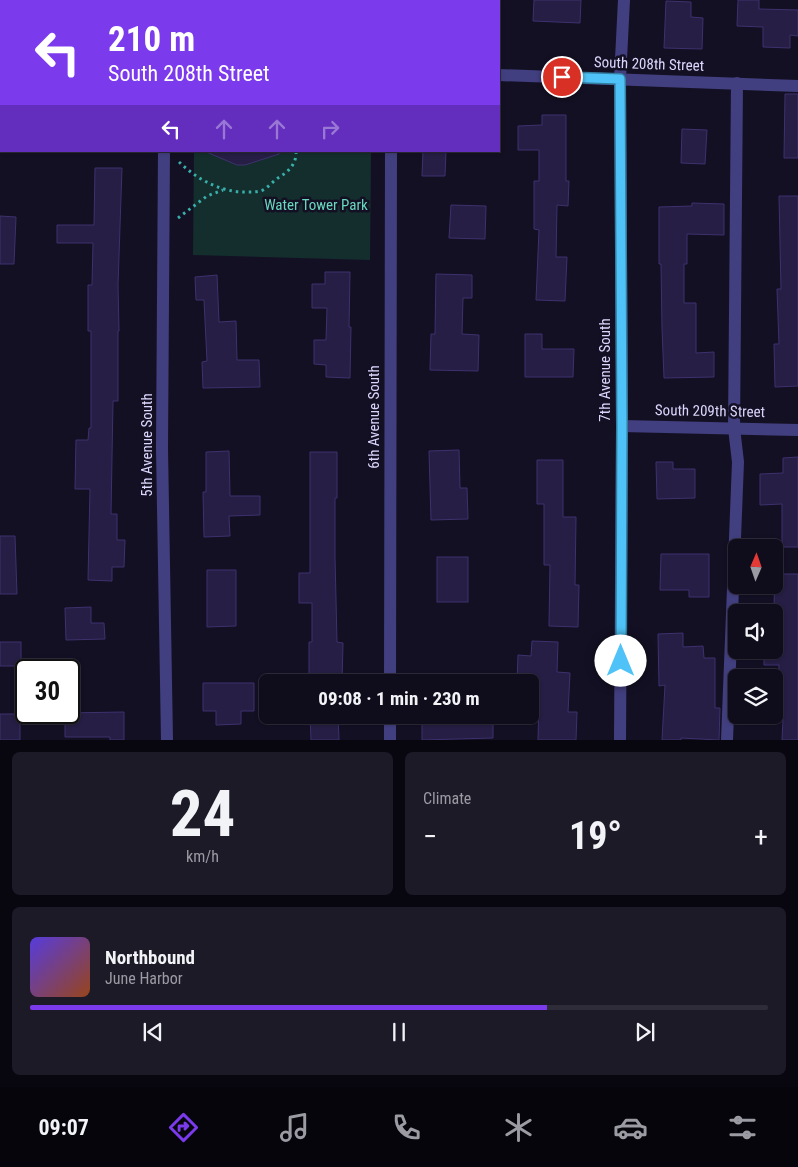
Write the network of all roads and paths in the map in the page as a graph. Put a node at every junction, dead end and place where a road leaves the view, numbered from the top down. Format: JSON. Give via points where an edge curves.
{"nodes":[{"id":1,"x":624,"y":0,"type":"edge"},
{"id":2,"x":500,"y":75,"type":"edge"},
{"id":3,"x":620,"y":79,"type":"junction"},
{"id":4,"x":737,"y":84,"type":"junction"},
{"id":5,"x":798,"y":86,"type":"edge"},
{"id":6,"x":296,"y":152,"type":"edge"},
{"id":7,"x":391,"y":152,"type":"edge"},
{"id":8,"x":169,"y":154,"type":"edge"},
{"id":9,"x":224,"y":190,"type":"junction"},
{"id":10,"x":164,"y":228,"type":"junction"},
{"id":11,"x":622,"y":426,"type":"junction"},
{"id":12,"x":734,"y":428,"type":"junction"},
{"id":13,"x":798,"y":430,"type":"edge"},
{"id":14,"x":390,"y":674,"type":"edge"},
{"id":15,"x":390,"y":724,"type":"edge"},
{"id":16,"x":167,"y":740,"type":"edge"},
{"id":17,"x":390,"y":740,"type":"edge"},
{"id":18,"x":620,"y":740,"type":"edge"},
{"id":19,"x":726,"y":740,"type":"edge"}],
"edges":[{"from":1,"to":3,"type":"street","name":"7th Avenue South"},
{"from":2,"to":3,"type":"street","name":"South 208th Street"},
{"from":3,"to":4,"type":"street","name":"South 208th Street"},
{"from":3,"to":11,"type":"street","name":"7th Avenue South"},
{"from":4,"to":5,"type":"street","name":"South 208th Street"},
{"from":4,"to":12,"type":"street"},
{"from":6,"to":9,"type":"path","via":[[289,171],[261,191]]},
{"from":7,"to":14,"type":"street","name":"6th Avenue South"},
{"from":8,"to":9,"type":"path","via":[[203,181]]},
{"from":8,"to":10,"type":"street","name":"5th Avenue South"},
{"from":9,"to":10,"type":"path","via":[[207,196]]},
{"from":10,"to":16,"type":"street","name":"5th Avenue South","via":[[162,448]]},
{"from":11,"to":12,"type":"street","name":"South 209th Street"},
{"from":11,"to":18,"type":"street","name":"7th Avenue South"},
{"from":12,"to":13,"type":"street","name":"South 209th Street"},
{"from":12,"to":19,"type":"street","via":[[738,462]]},
{"from":15,"to":17,"type":"street"}]}
